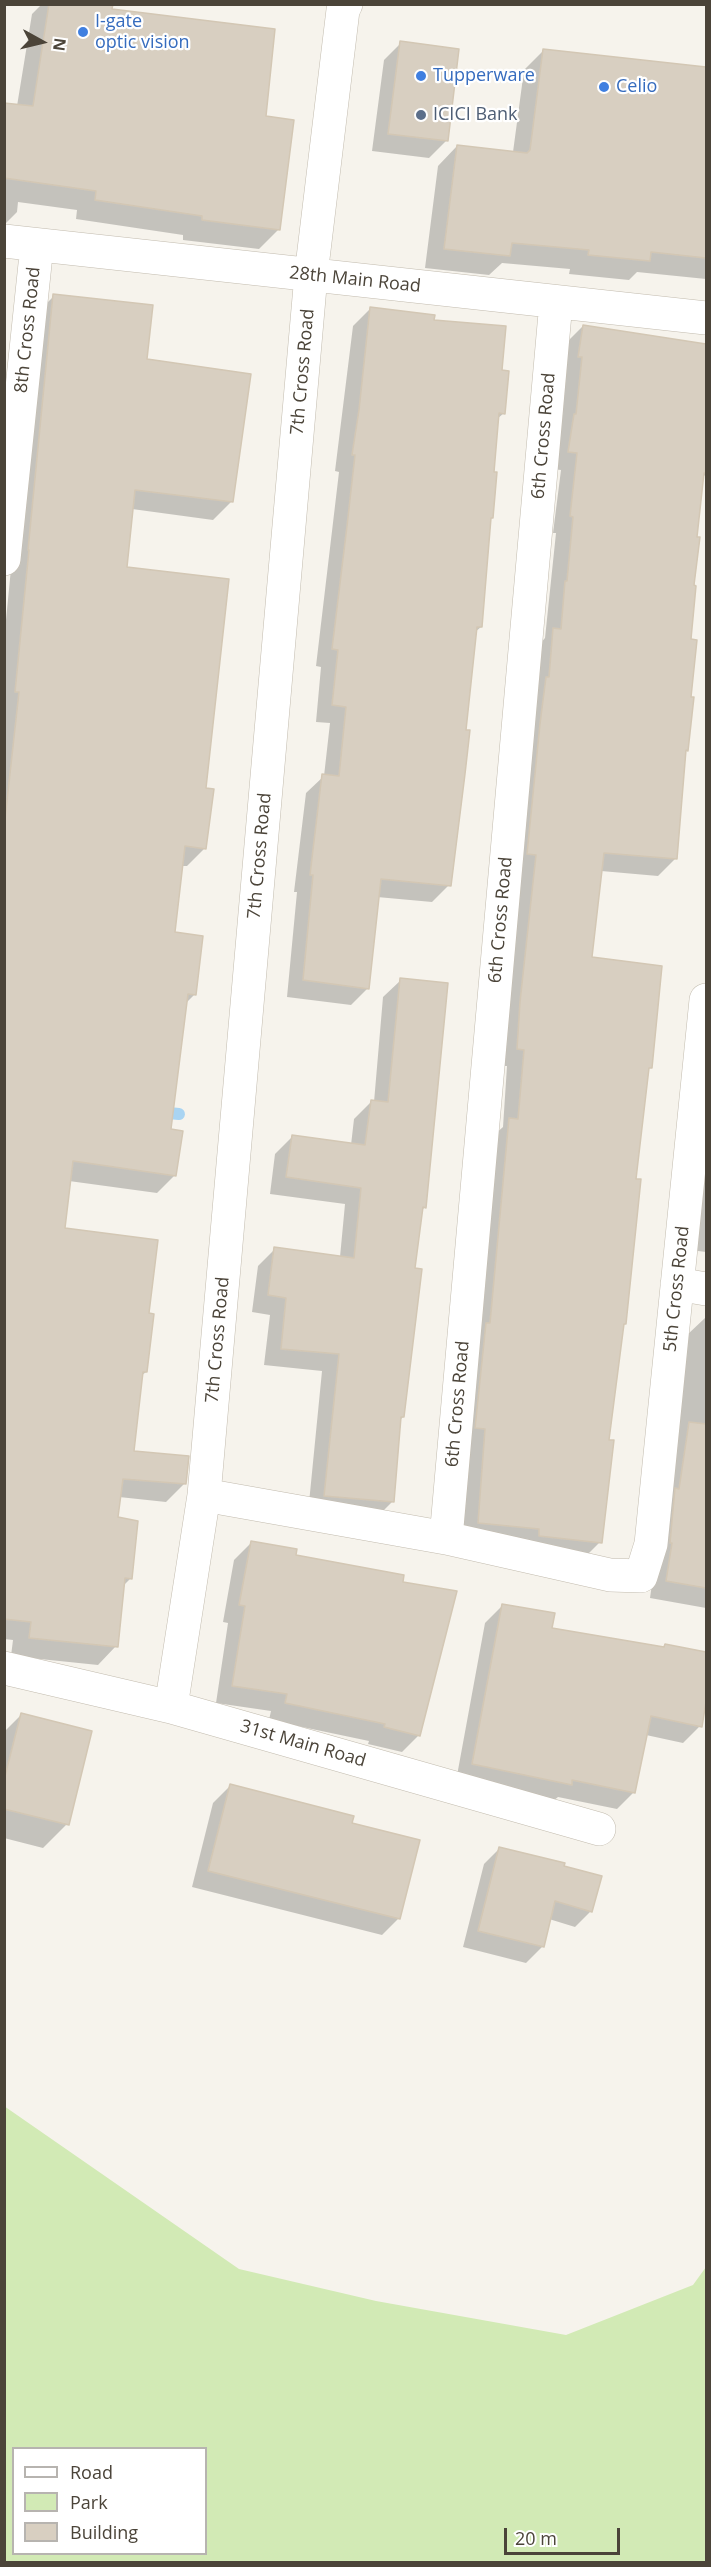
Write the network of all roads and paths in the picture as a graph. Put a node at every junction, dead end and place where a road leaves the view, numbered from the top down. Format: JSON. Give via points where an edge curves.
{"nodes":[{"id":1,"x":346,"y":4,"type":"edge"},
{"id":2,"x":4,"y":242,"type":"edge"},
{"id":3,"x":37,"y":245,"type":"junction"},
{"id":4,"x":311,"y":275,"type":"junction"},
{"id":5,"x":556,"y":302,"type":"junction"},
{"id":6,"x":706,"y":318,"type":"edge"},
{"id":7,"x":9,"y":468,"type":"edge"},
{"id":8,"x":4,"y":559,"type":"edge"},
{"id":9,"x":706,"y":1000,"type":"edge"},
{"id":10,"x":692,"y":1286,"type":"edge"},
{"id":11,"x":204,"y":1495,"type":"junction"},
{"id":12,"x":446,"y":1538,"type":"junction"},
{"id":13,"x":4,"y":1668,"type":"edge"},
{"id":14,"x":171,"y":1707,"type":"junction"},
{"id":15,"x":599,"y":1829,"type":"dead end"}],
"edges":[{"from":1,"to":4,"type":"street","name":"7th Cross Road"},
{"from":2,"to":3,"type":"street","name":"28th Main Road"},
{"from":3,"to":4,"type":"street","name":"28th Main Road"},
{"from":3,"to":7,"type":"street","name":"8th Cross Road"},
{"from":4,"to":5,"type":"street","name":"28th Main Road"},
{"from":4,"to":11,"type":"street","name":"7th Cross Road"},
{"from":5,"to":6,"type":"street","name":"28th Main Road"},
{"from":5,"to":12,"type":"street","name":"6th Cross Road"},
{"from":7,"to":8,"type":"street","name":"8th Cross Road"},
{"from":9,"to":10,"type":"street","name":"5th Cross Road"},
{"from":10,"to":12,"type":"street","name":"5th Cross Road","via":[[651,1544],[641,1576],[610,1575]]},
{"from":11,"to":12,"type":"street"},
{"from":11,"to":14,"type":"street","name":"7th Cross Road"},
{"from":13,"to":14,"type":"street","name":"31st Main Road"},
{"from":14,"to":15,"type":"street","name":"31st Main Road"}]}
